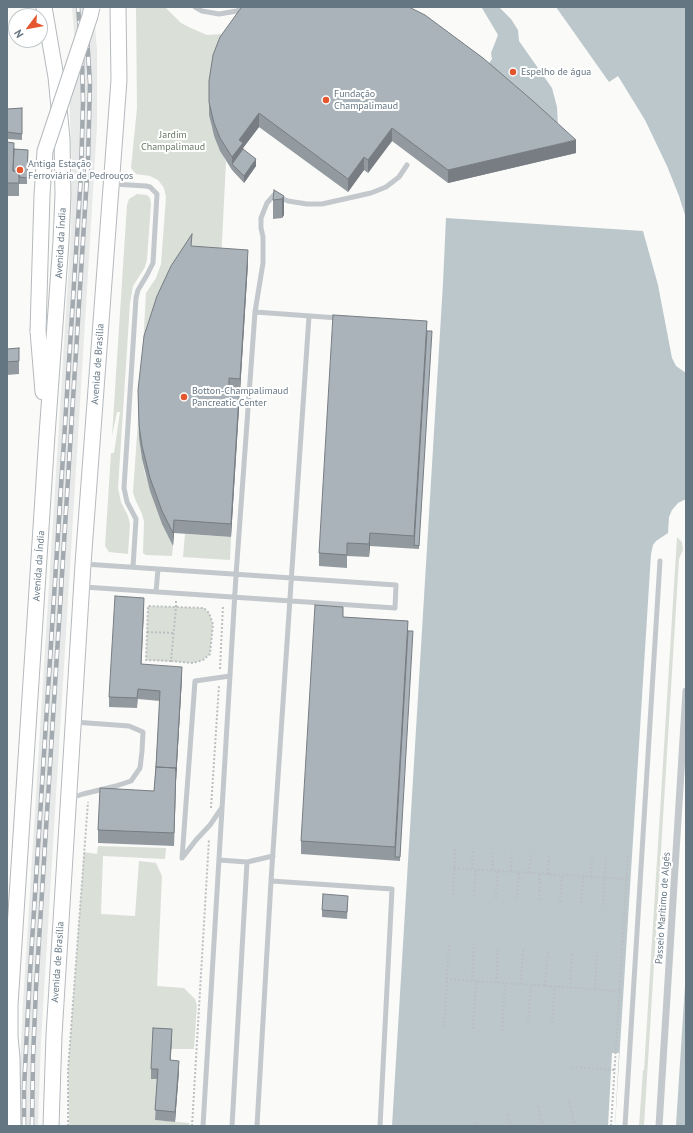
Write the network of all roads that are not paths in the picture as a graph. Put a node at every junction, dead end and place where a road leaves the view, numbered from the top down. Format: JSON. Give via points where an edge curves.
{"nodes":[{"id":1,"x":44,"y":7,"type":"edge"},
{"id":2,"x":92,"y":7,"type":"edge"},
{"id":3,"x":118,"y":7,"type":"edge"},
{"id":4,"x":195,"y":7,"type":"edge"},
{"id":5,"x":244,"y":7,"type":"edge"},
{"id":6,"x":407,"y":165,"type":"dead end"},
{"id":7,"x":112,"y":184,"type":"junction"},
{"id":8,"x":255,"y":312,"type":"junction"},
{"id":9,"x":309,"y":316,"type":"junction"},
{"id":10,"x":346,"y":319,"type":"edge"},
{"id":11,"x":47,"y":435,"type":"junction"},
{"id":12,"x":660,"y":561,"type":"dead end"},
{"id":13,"x":83,"y":564,"type":"junction"},
{"id":14,"x":133,"y":567,"type":"junction"},
{"id":15,"x":158,"y":569,"type":"junction"},
{"id":16,"x":236,"y":575,"type":"junction"},
{"id":17,"x":291,"y":578,"type":"junction"},
{"id":18,"x":82,"y":587,"type":"junction"},
{"id":19,"x":156,"y":592,"type":"junction"},
{"id":20,"x":235,"y":598,"type":"junction"},
{"id":21,"x":290,"y":601,"type":"junction"},
{"id":22,"x":230,"y":676,"type":"junction"},
{"id":23,"x":686,"y":691,"type":"edge"},
{"id":24,"x":73,"y":722,"type":"junction"},
{"id":25,"x":76,"y":801,"type":"junction"},
{"id":26,"x":222,"y":808,"type":"junction"},
{"id":27,"x":273,"y":856,"type":"junction"},
{"id":28,"x":219,"y":860,"type":"junction"},
{"id":29,"x":247,"y":862,"type":"junction"},
{"id":30,"x":271,"y":881,"type":"junction"},
{"id":31,"x":8,"y":1042,"type":"edge"},
{"id":32,"x":13,"y":1126,"type":"edge"},
{"id":33,"x":51,"y":1126,"type":"edge"},
{"id":34,"x":203,"y":1126,"type":"edge"},
{"id":35,"x":232,"y":1126,"type":"edge"},
{"id":36,"x":257,"y":1126,"type":"edge"},
{"id":37,"x":380,"y":1126,"type":"edge"},
{"id":38,"x":625,"y":1126,"type":"edge"},
{"id":39,"x":659,"y":1126,"type":"edge"}],
"edges":[{"from":1,"to":11,"type":"main road","name":"Avenida da Índia","via":[[56,77],[62,139],[63,195]]},
{"from":2,"to":11,"type":"main road","bridge":true,"via":[[45,151],[38,331]]},
{"from":3,"to":7,"type":"main road","name":"Avenida de Brasília","via":[[119,80]]},
{"from":4,"to":5,"type":"lane","via":[[219,14]]},
{"from":6,"to":8,"type":"lane","via":[[399,177],[371,194],[322,204],[288,201],[274,195],[267,203],[261,218],[262,263]]},
{"from":7,"to":13,"type":"main road","name":"Avenida de Brasília"},
{"from":7,"to":14,"type":"lane","via":[[146,186],[154,191],[157,201],[153,263],[136,298],[124,488],[127,502],[136,519]]},
{"from":8,"to":9,"type":"lane"},
{"from":8,"to":16,"type":"lane"},
{"from":9,"to":10,"type":"lane"},
{"from":9,"to":17,"type":"lane"},
{"from":11,"to":31,"type":"main road","name":"Avenida da Índia"},
{"from":12,"to":38,"type":"lane"},
{"from":13,"to":14,"type":"lane"},
{"from":13,"to":18,"type":"main road","name":"Avenida de Brasília"},
{"from":14,"to":15,"type":"lane"},
{"from":15,"to":16,"type":"lane"},
{"from":15,"to":19,"type":"lane"},
{"from":16,"to":17,"type":"lane"},
{"from":16,"to":20,"type":"lane"},
{"from":17,"to":21,"type":"lane"},
{"from":17,"to":21,"type":"lane","via":[[396,585],[396,593],[395,608]]},
{"from":18,"to":19,"type":"lane"},
{"from":18,"to":24,"type":"main road","name":"Avenida de Brasília"},
{"from":19,"to":20,"type":"lane"},
{"from":20,"to":21,"type":"lane"},
{"from":20,"to":22,"type":"lane"},
{"from":21,"to":27,"type":"lane"},
{"from":22,"to":26,"type":"lane"},
{"from":22,"to":26,"type":"lane","via":[[195,681],[182,858]]},
{"from":23,"to":39,"type":"street","name":"Passeio Marítimo de Algés"},
{"from":24,"to":25,"type":"main road","name":"Avenida de Brasília"},
{"from":24,"to":25,"type":"lane","via":[[129,726],[143,732],[140,768],[131,781],[83,794]]},
{"from":25,"to":33,"type":"main road","name":"Avenida de Brasília","via":[[54,1041]]},
{"from":26,"to":28,"type":"lane"},
{"from":27,"to":29,"type":"lane"},
{"from":27,"to":30,"type":"lane"},
{"from":28,"to":29,"type":"lane"},
{"from":28,"to":34,"type":"lane"},
{"from":29,"to":35,"type":"lane"},
{"from":30,"to":36,"type":"lane"},
{"from":30,"to":37,"type":"lane","via":[[392,889]]},
{"from":31,"to":32,"type":"main road","name":"Avenida da Índia","via":[[12,1058]]}]}
